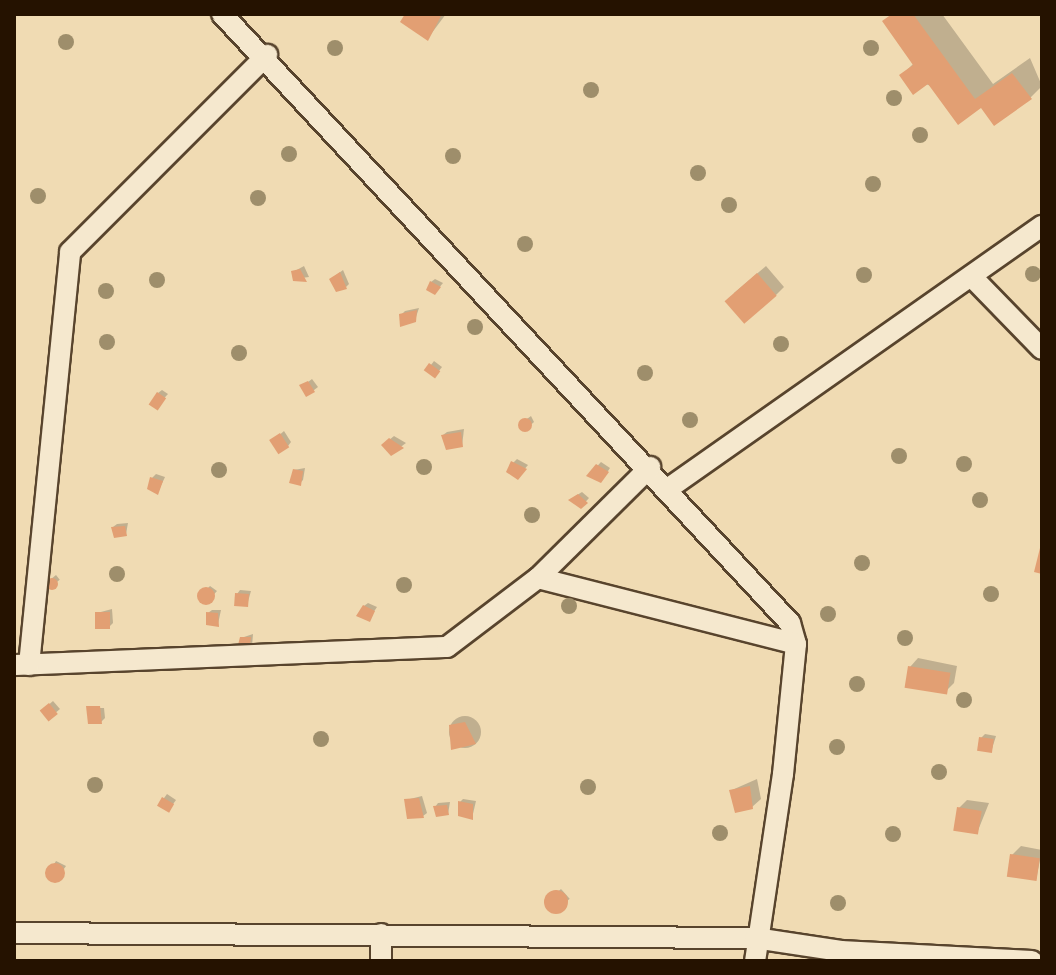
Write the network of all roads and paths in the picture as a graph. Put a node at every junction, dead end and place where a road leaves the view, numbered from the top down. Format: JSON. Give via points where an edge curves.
{"nodes":[{"id":1,"x":222,"y":14,"type":"edge"},
{"id":2,"x":267,"y":55,"type":"junction"},
{"id":3,"x":1042,"y":226,"type":"edge"},
{"id":4,"x":972,"y":277,"type":"junction"},
{"id":5,"x":1042,"y":349,"type":"edge"},
{"id":6,"x":650,"y":467,"type":"junction"},
{"id":7,"x":669,"y":488,"type":"junction"},
{"id":8,"x":538,"y":578,"type":"junction"},
{"id":9,"x":796,"y":644,"type":"junction"},
{"id":10,"x":21,"y":665,"type":"edge"},
{"id":11,"x":14,"y":933,"type":"edge"},
{"id":12,"x":381,"y":934,"type":"junction"},
{"id":13,"x":755,"y":938,"type":"junction"},
{"id":14,"x":381,"y":961,"type":"edge"},
{"id":15,"x":755,"y":961,"type":"edge"},
{"id":16,"x":1032,"y":961,"type":"edge"}],
"edges":[{"from":1,"to":2,"type":"street"},
{"from":2,"to":6,"type":"street"},
{"from":2,"to":10,"type":"street","via":[[70,252]]},
{"from":3,"to":4,"type":"street"},
{"from":4,"to":5,"type":"street"},
{"from":4,"to":7,"type":"street"},
{"from":6,"to":7,"type":"street"},
{"from":6,"to":8,"type":"street"},
{"from":7,"to":9,"type":"street","via":[[790,623]]},
{"from":8,"to":9,"type":"street"},
{"from":8,"to":10,"type":"street","via":[[447,647]]},
{"from":9,"to":13,"type":"street"},
{"from":11,"to":12,"type":"street"},
{"from":12,"to":13,"type":"street"},
{"from":12,"to":14,"type":"street"},
{"from":13,"to":15,"type":"street"},
{"from":13,"to":16,"type":"street","via":[[841,951]]}]}
